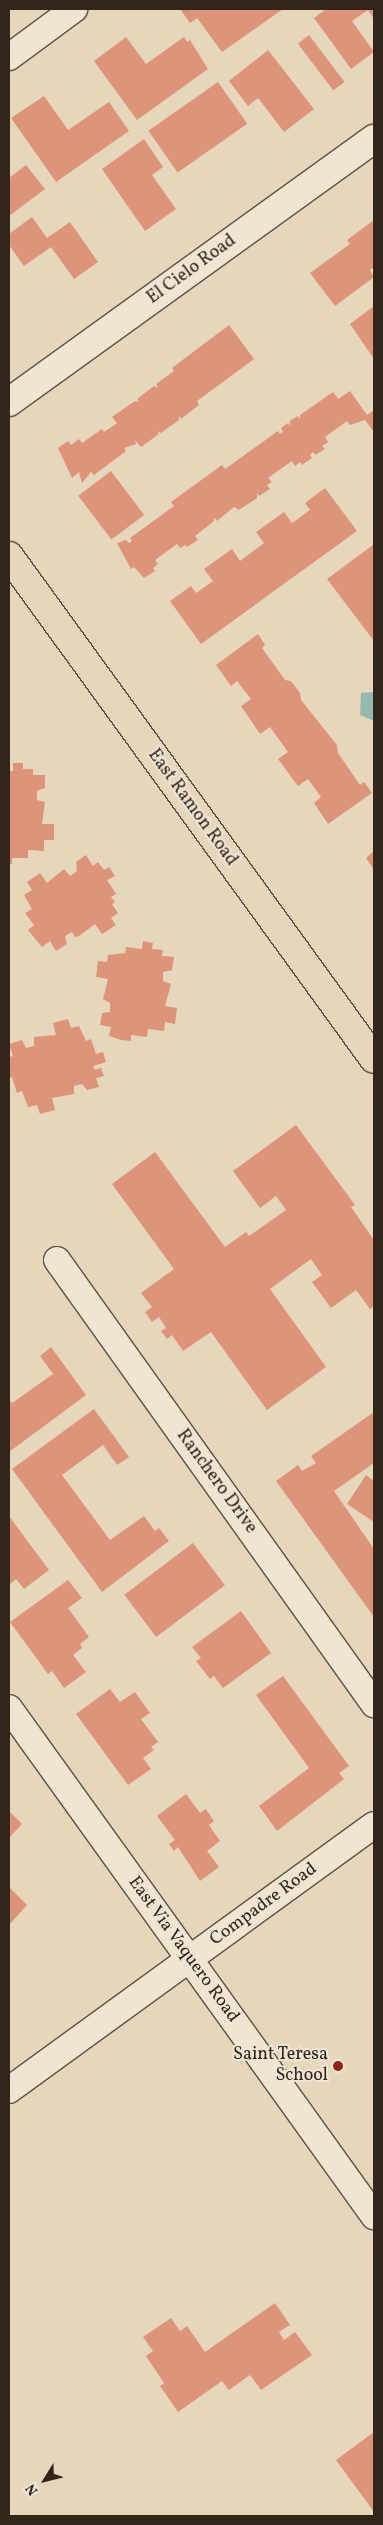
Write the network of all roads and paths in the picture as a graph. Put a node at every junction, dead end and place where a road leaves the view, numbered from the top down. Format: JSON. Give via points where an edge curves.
{"nodes":[{"id":1,"x":74,"y":9,"type":"edge"},
{"id":2,"x":9,"y":57,"type":"edge"},
{"id":3,"x":374,"y":138,"type":"edge"},
{"id":4,"x":9,"y":402,"type":"edge"},
{"id":5,"x":9,"y":556,"type":"edge"},
{"id":6,"x":374,"y":1059,"type":"edge"},
{"id":7,"x":57,"y":1260,"type":"dead end"},
{"id":8,"x":374,"y":1704,"type":"edge"},
{"id":9,"x":9,"y":1708,"type":"edge"},
{"id":10,"x":374,"y":1825,"type":"edge"},
{"id":11,"x":189,"y":1958,"type":"junction"},
{"id":12,"x":9,"y":2090,"type":"edge"},
{"id":13,"x":374,"y":2216,"type":"edge"}],
"edges":[{"from":1,"to":2,"type":"street"},
{"from":3,"to":4,"type":"street","name":"El Cielo Road"},
{"from":5,"to":6,"type":"main road","name":"East Ramon Road"},
{"from":7,"to":8,"type":"street","name":"Ranchero Drive"},
{"from":9,"to":11,"type":"street","name":"East Via Vaquero Road"},
{"from":10,"to":11,"type":"street","name":"Compadre Road"},
{"from":11,"to":12,"type":"street","name":"Compadre Road"},
{"from":11,"to":13,"type":"street","name":"East Via Vaquero Road"}]}
